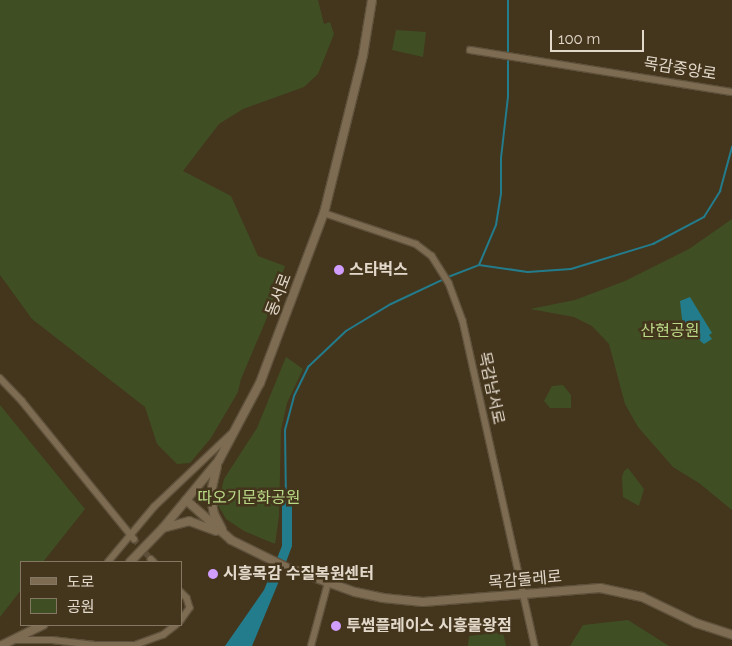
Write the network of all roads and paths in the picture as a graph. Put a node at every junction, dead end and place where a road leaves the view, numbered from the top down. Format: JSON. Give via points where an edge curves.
{"nodes":[{"id":1,"x":372,"y":0,"type":"edge"},
{"id":2,"x":470,"y":50,"type":"dead end"},
{"id":3,"x":729,"y":91,"type":"edge"},
{"id":4,"x":324,"y":212,"type":"junction"},
{"id":5,"x":0,"y":378,"type":"edge"},
{"id":6,"x":236,"y":429,"type":"junction"},
{"id":7,"x":219,"y":460,"type":"junction"},
{"id":8,"x":186,"y":500,"type":"junction"},
{"id":9,"x":163,"y":528,"type":"junction"},
{"id":10,"x":132,"y":536,"type":"junction"},
{"id":11,"x":231,"y":540,"type":"junction"},
{"id":12,"x":109,"y":561,"type":"edge"},
{"id":13,"x":131,"y":561,"type":"edge"},
{"id":14,"x":328,"y":583,"type":"junction"},
{"id":15,"x":182,"y":593,"type":"edge"},
{"id":16,"x":523,"y":595,"type":"junction"},
{"id":17,"x":182,"y":620,"type":"edge"},
{"id":18,"x":41,"y":626,"type":"edge"},
{"id":19,"x":175,"y":626,"type":"edge"},
{"id":20,"x":732,"y":635,"type":"edge"},
{"id":21,"x":14,"y":640,"type":"junction"},
{"id":22,"x":0,"y":646,"type":"edge"},
{"id":23,"x":312,"y":646,"type":"edge"},
{"id":24,"x":535,"y":646,"type":"edge"}],
"edges":[{"from":1,"to":4,"type":"street","name":"동서로","via":[[363,55]]},
{"from":2,"to":3,"type":"street","name":"목감중앙로"},
{"from":4,"to":6,"type":"street","name":"동서로","via":[[260,383]]},
{"from":4,"to":16,"type":"street","name":"목감남서로","via":[[416,244],[432,256],[449,283],[463,321]]},
{"from":5,"to":10,"type":"street"},
{"from":6,"to":7,"type":"street","name":"동서로"},
{"from":6,"to":10,"type":"street","via":[[154,507]]},
{"from":7,"to":8,"type":"street","name":"동서로"},
{"from":7,"to":11,"type":"street","via":[[213,477],[212,503],[219,525]]},
{"from":8,"to":9,"type":"street","name":"동서로"},
{"from":8,"to":11,"type":"street"},
{"from":9,"to":11,"type":"street","via":[[198,523]]},
{"from":9,"to":13,"type":"street","name":"동서로"},
{"from":10,"to":12,"type":"street"},
{"from":11,"to":14,"type":"street","name":"목감둘레로"},
{"from":14,"to":16,"type":"street","name":"목감둘레로","via":[[383,598],[423,602]]},
{"from":14,"to":23,"type":"street"},
{"from":15,"to":17,"type":"street","via":[[190,608]]},
{"from":16,"to":20,"type":"street","name":"목감둘레로","via":[[600,588],[625,592]]},
{"from":16,"to":24,"type":"street","name":"목감남서로"},
{"from":18,"to":21,"type":"street"},
{"from":19,"to":21,"type":"street","via":[[163,635],[135,645]]},
{"from":21,"to":22,"type":"street"}]}
